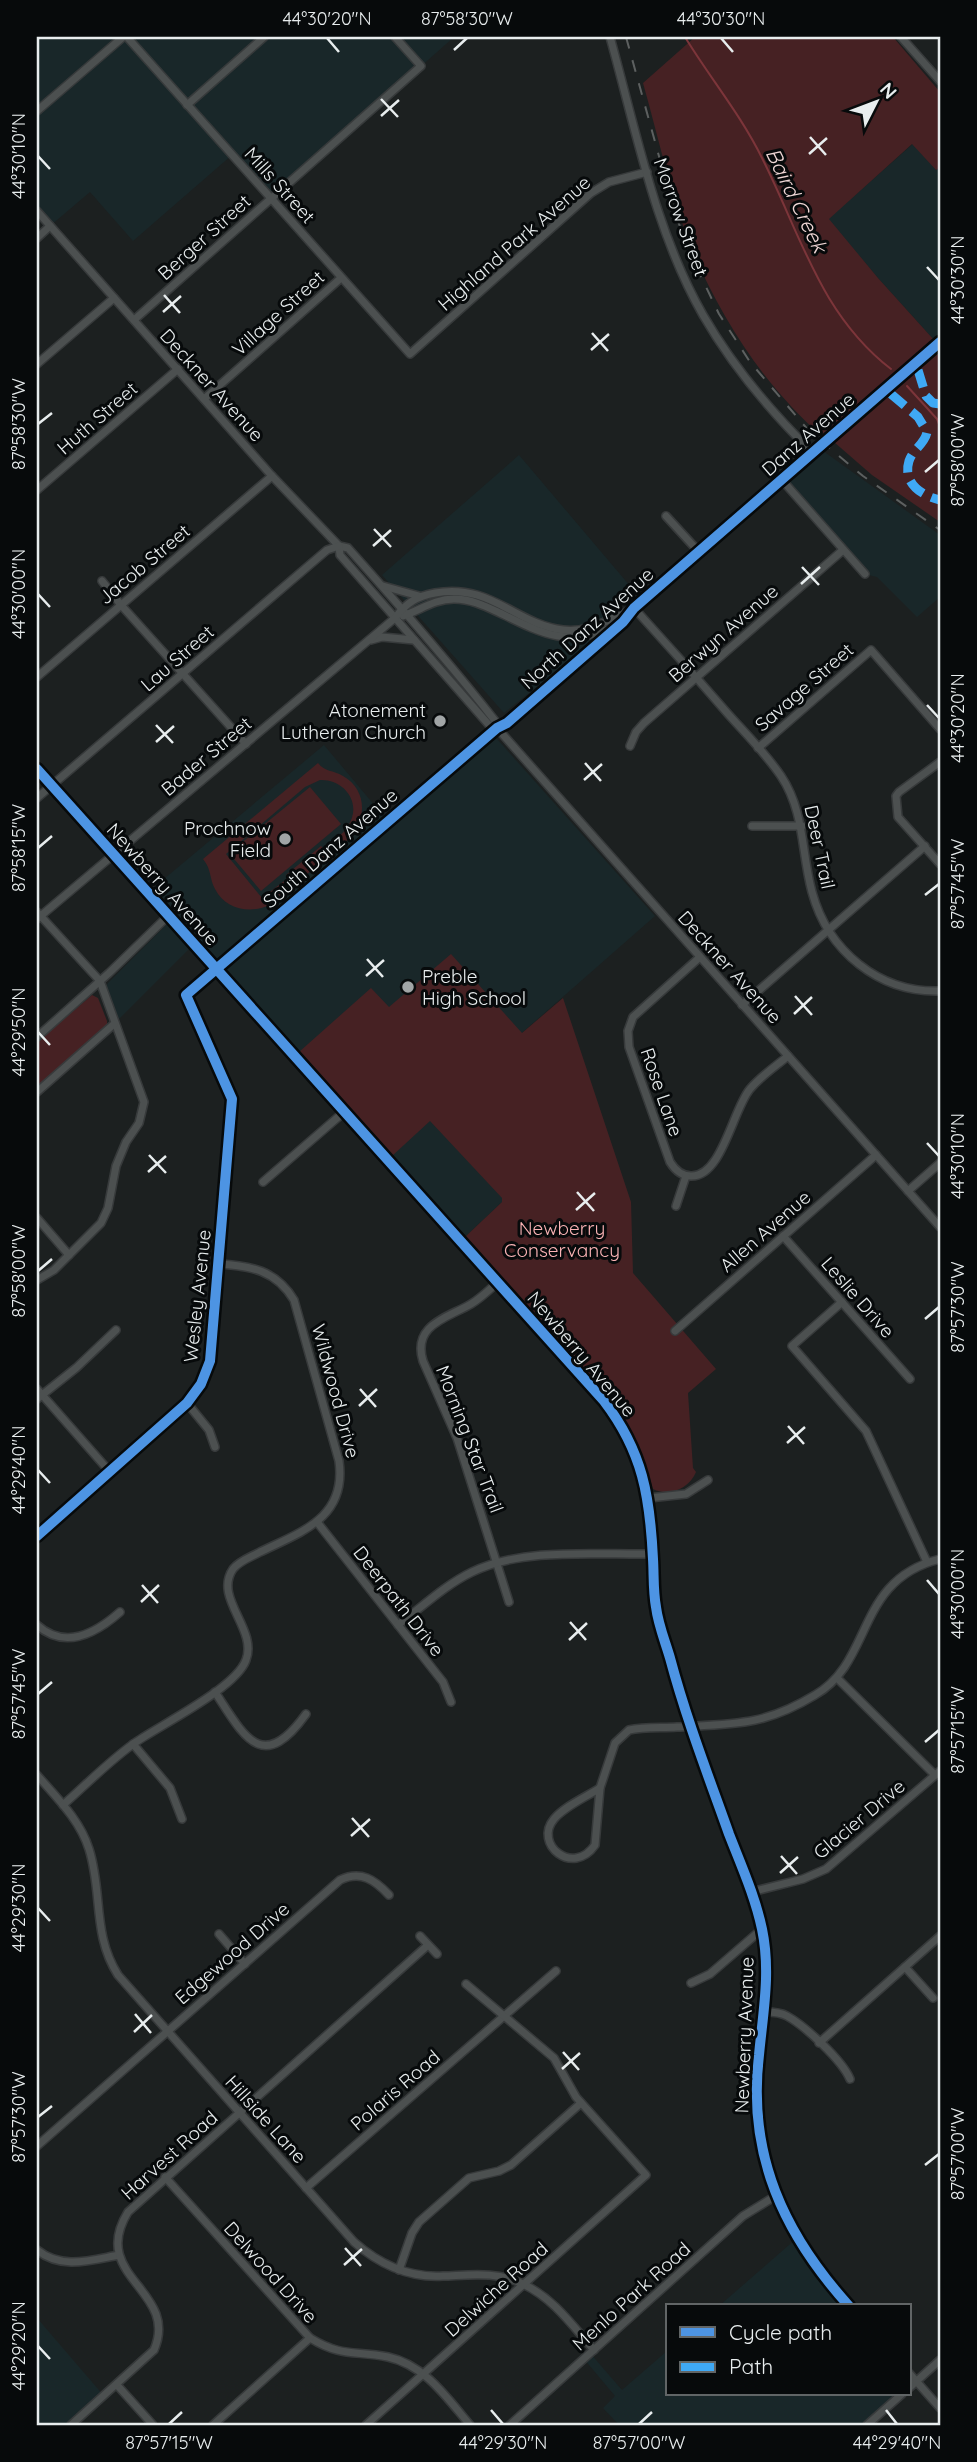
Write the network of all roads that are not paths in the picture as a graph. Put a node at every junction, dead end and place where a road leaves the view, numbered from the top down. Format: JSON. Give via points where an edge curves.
{"nodes":[{"id":1,"x":125,"y":37,"type":"edge"},
{"id":2,"x":264,"y":37,"type":"edge"},
{"id":3,"x":395,"y":37,"type":"edge"},
{"id":4,"x":610,"y":37,"type":"edge"},
{"id":5,"x":901,"y":37,"type":"edge"},
{"id":6,"x":940,"y":81,"type":"edge"},
{"id":7,"x":187,"y":105,"type":"junction"},
{"id":8,"x":37,"y":111,"type":"edge"},
{"id":9,"x":647,"y":172,"type":"junction"},
{"id":10,"x":271,"y":199,"type":"junction"},
{"id":11,"x":37,"y":211,"type":"edge"},
{"id":12,"x":50,"y":226,"type":"junction"},
{"id":13,"x":37,"y":238,"type":"edge"},
{"id":14,"x":341,"y":278,"type":"junction"},
{"id":15,"x":114,"y":298,"type":"junction"},
{"id":16,"x":134,"y":320,"type":"junction"},
{"id":17,"x":940,"y":342,"type":"edge"},
{"id":18,"x":410,"y":354,"type":"joint"},
{"id":19,"x":37,"y":364,"type":"edge"},
{"id":20,"x":178,"y":369,"type":"junction"},
{"id":21,"x":204,"y":399,"type":"junction"},
{"id":22,"x":813,"y":453,"type":"junction"},
{"id":23,"x":272,"y":476,"type":"junction"},
{"id":24,"x":782,"y":480,"type":"junction"},
{"id":25,"x":37,"y":490,"type":"edge"},
{"id":26,"x":666,"y":516,"type":"dead end"},
{"id":27,"x":339,"y":546,"type":"junction"},
{"id":28,"x":844,"y":550,"type":"junction"},
{"id":29,"x":699,"y":552,"type":"junction"},
{"id":30,"x":865,"y":574,"type":"dead end"},
{"id":31,"x":102,"y":581,"type":"dead end"},
{"id":32,"x":378,"y":582,"type":"junction"},
{"id":33,"x":419,"y":597,"type":"junction"},
{"id":34,"x":121,"y":605,"type":"junction"},
{"id":35,"x":634,"y":608,"type":"junction"},
{"id":36,"x":405,"y":612,"type":"junction"},
{"id":37,"x":395,"y":618,"type":"junction"},
{"id":38,"x":623,"y":622,"type":"junction"},
{"id":39,"x":414,"y":639,"type":"junction"},
{"id":40,"x":368,"y":641,"type":"junction"},
{"id":41,"x":183,"y":674,"type":"junction"},
{"id":42,"x":37,"y":677,"type":"edge"},
{"id":43,"x":696,"y":678,"type":"junction"},
{"id":44,"x":497,"y":728,"type":"junction"},
{"id":45,"x":940,"y":729,"type":"edge"},
{"id":46,"x":246,"y":744,"type":"junction"},
{"id":47,"x":630,"y":746,"type":"dead end"},
{"id":48,"x":758,"y":748,"type":"junction"},
{"id":49,"x":940,"y":762,"type":"edge"},
{"id":50,"x":37,"y":769,"type":"edge"},
{"id":51,"x":52,"y":786,"type":"junction"},
{"id":52,"x":37,"y":798,"type":"edge"},
{"id":53,"x":752,"y":826,"type":"dead end"},
{"id":54,"x":802,"y":826,"type":"junction"},
{"id":55,"x":925,"y":846,"type":"junction"},
{"id":56,"x":113,"y":854,"type":"junction"},
{"id":57,"x":940,"y":864,"type":"edge"},
{"id":58,"x":38,"y":916,"type":"edge"},
{"id":59,"x":168,"y":916,"type":"junction"},
{"id":60,"x":828,"y":930,"type":"junction"},
{"id":61,"x":700,"y":957,"type":"junction"},
{"id":62,"x":216,"y":970,"type":"junction"},
{"id":63,"x":100,"y":981,"type":"junction"},
{"id":64,"x":940,"y":991,"type":"edge"},
{"id":65,"x":186,"y":995,"type":"joint"},
{"id":66,"x":742,"y":1004,"type":"junction"},
{"id":67,"x":114,"y":1024,"type":"junction"},
{"id":68,"x":37,"y":1037,"type":"edge"},
{"id":69,"x":788,"y":1056,"type":"junction"},
{"id":70,"x":37,"y":1093,"type":"edge"},
{"id":71,"x":344,"y":1112,"type":"junction"},
{"id":72,"x":876,"y":1155,"type":"junction"},
{"id":73,"x":940,"y":1163,"type":"edge"},
{"id":74,"x":687,"y":1176,"type":"junction"},
{"id":75,"x":263,"y":1182,"type":"dead end"},
{"id":76,"x":908,"y":1191,"type":"junction"},
{"id":77,"x":676,"y":1206,"type":"dead end"},
{"id":78,"x":37,"y":1218,"type":"edge"},
{"id":79,"x":940,"y":1227,"type":"edge"},
{"id":80,"x":783,"y":1236,"type":"junction"},
{"id":81,"x":69,"y":1255,"type":"junction"},
{"id":82,"x":219,"y":1264,"type":"junction"},
{"id":83,"x":37,"y":1280,"type":"edge"},
{"id":84,"x":498,"y":1282,"type":"junction"},
{"id":85,"x":842,"y":1302,"type":"junction"},
{"id":86,"x":116,"y":1330,"type":"dead end"},
{"id":87,"x":675,"y":1331,"type":"dead end"},
{"id":88,"x":910,"y":1379,"type":"dead end"},
{"id":89,"x":38,"y":1394,"type":"edge"},
{"id":90,"x":187,"y":1403,"type":"junction"},
{"id":91,"x":215,"y":1447,"type":"dead end"},
{"id":92,"x":110,"y":1472,"type":"junction"},
{"id":93,"x":708,"y":1480,"type":"dead end"},
{"id":94,"x":649,"y":1498,"type":"junction"},
{"id":95,"x":317,"y":1522,"type":"junction"},
{"id":96,"x":37,"y":1536,"type":"edge"},
{"id":97,"x":653,"y":1554,"type":"junction"},
{"id":98,"x":940,"y":1559,"type":"edge"},
{"id":99,"x":498,"y":1562,"type":"junction"},
{"id":100,"x":927,"y":1562,"type":"junction"},
{"id":101,"x":509,"y":1602,"type":"dead end"},
{"id":102,"x":120,"y":1612,"type":"dead end"},
{"id":103,"x":37,"y":1625,"type":"edge"},
{"id":104,"x":398,"y":1625,"type":"junction"},
{"id":105,"x":837,"y":1678,"type":"junction"},
{"id":106,"x":215,"y":1692,"type":"junction"},
{"id":107,"x":451,"y":1702,"type":"dead end"},
{"id":108,"x":306,"y":1714,"type":"dead end"},
{"id":109,"x":690,"y":1726,"type":"junction"},
{"id":110,"x":133,"y":1744,"type":"junction"},
{"id":111,"x":938,"y":1773,"type":"edge"},
{"id":112,"x":37,"y":1775,"type":"edge"},
{"id":113,"x":600,"y":1788,"type":"junction"},
{"id":114,"x":63,"y":1805,"type":"junction"},
{"id":115,"x":182,"y":1819,"type":"dead end"},
{"id":116,"x":751,"y":1892,"type":"junction"},
{"id":117,"x":389,"y":1895,"type":"dead end"},
{"id":118,"x":762,"y":1929,"type":"junction"},
{"id":119,"x":219,"y":1934,"type":"dead end"},
{"id":120,"x":420,"y":1936,"type":"dead end"},
{"id":121,"x":940,"y":1936,"type":"edge"},
{"id":122,"x":428,"y":1945,"type":"junction"},
{"id":123,"x":437,"y":1954,"type":"dead end"},
{"id":124,"x":245,"y":1964,"type":"junction"},
{"id":125,"x":905,"y":1967,"type":"junction"},
{"id":126,"x":556,"y":1971,"type":"dead end"},
{"id":127,"x":466,"y":1983,"type":"dead end"},
{"id":128,"x":691,"y":1983,"type":"dead end"},
{"id":129,"x":933,"y":1998,"type":"dead end"},
{"id":130,"x":765,"y":2012,"type":"junction"},
{"id":131,"x":504,"y":2016,"type":"junction"},
{"id":132,"x":167,"y":2031,"type":"junction"},
{"id":133,"x":819,"y":2043,"type":"junction"},
{"id":134,"x":850,"y":2079,"type":"dead end"},
{"id":135,"x":581,"y":2103,"type":"junction"},
{"id":136,"x":239,"y":2113,"type":"junction"},
{"id":137,"x":37,"y":2146,"type":"edge"},
{"id":138,"x":165,"y":2177,"type":"junction"},
{"id":139,"x":306,"y":2188,"type":"junction"},
{"id":140,"x":777,"y":2195,"type":"junction"},
{"id":141,"x":37,"y":2250,"type":"edge"},
{"id":142,"x":119,"y":2255,"type":"junction"},
{"id":143,"x":399,"y":2270,"type":"junction"},
{"id":144,"x":524,"y":2284,"type":"junction"},
{"id":145,"x":847,"y":2304,"type":"edge"},
{"id":146,"x":310,"y":2338,"type":"junction"},
{"id":147,"x":594,"y":2350,"type":"junction"},
{"id":148,"x":940,"y":2360,"type":"edge"},
{"id":149,"x":424,"y":2374,"type":"junction"},
{"id":150,"x":911,"y":2375,"type":"edge"},
{"id":151,"x":916,"y":2381,"type":"junction"},
{"id":152,"x":117,"y":2385,"type":"junction"},
{"id":153,"x":911,"y":2386,"type":"edge"},
{"id":154,"x":900,"y":2396,"type":"edge"},
{"id":155,"x":940,"y":2408,"type":"edge"},
{"id":156,"x":71,"y":2425,"type":"edge"},
{"id":157,"x":153,"y":2425,"type":"edge"},
{"id":158,"x":213,"y":2425,"type":"edge"},
{"id":159,"x":366,"y":2425,"type":"edge"},
{"id":160,"x":470,"y":2425,"type":"edge"},
{"id":161,"x":510,"y":2425,"type":"edge"},
{"id":162,"x":867,"y":2425,"type":"edge"}],
"edges":[{"from":1,"to":7,"type":"street","name":"Mills Street"},
{"from":1,"to":8,"type":"street"},
{"from":2,"to":7,"type":"street"},
{"from":3,"to":10,"type":"street","name":"Berger Street","via":[[421,66]]},
{"from":4,"to":9,"type":"street","name":"Morrow Street"},
{"from":5,"to":6,"type":"street"},
{"from":7,"to":10,"type":"street","name":"Mills Street"},
{"from":9,"to":18,"type":"street","name":"Highland Park Avenue","via":[[609,182],[591,193]]},
{"from":9,"to":22,"type":"street","name":"Morrow Street","via":[[667,236],[702,314],[748,383]]},
{"from":10,"to":14,"type":"street","name":"Mills Street"},
{"from":10,"to":16,"type":"street","name":"Berger Street"},
{"from":11,"to":12,"type":"street","name":"Deckner Avenue"},
{"from":12,"to":13,"type":"street"},
{"from":12,"to":15,"type":"street","name":"Deckner Avenue"},
{"from":14,"to":18,"type":"street","name":"Mills Street"},
{"from":14,"to":21,"type":"street","name":"Village Street"},
{"from":15,"to":16,"type":"street","name":"Deckner Avenue"},
{"from":15,"to":19,"type":"street"},
{"from":16,"to":20,"type":"street","name":"Deckner Avenue"},
{"from":17,"to":22,"type":"street","name":"Danz Avenue"},
{"from":20,"to":21,"type":"street","name":"Deckner Avenue"},
{"from":20,"to":25,"type":"street","name":"Huth Street"},
{"from":21,"to":23,"type":"street","name":"Deckner Avenue"},
{"from":22,"to":24,"type":"street","name":"Danz Avenue"},
{"from":23,"to":27,"type":"street","name":"Deckner Avenue"},
{"from":23,"to":34,"type":"street","name":"Jacob Street"},
{"from":24,"to":28,"type":"street"},
{"from":24,"to":29,"type":"street","name":"Danz Avenue"},
{"from":26,"to":29,"type":"street"},
{"from":27,"to":32,"type":"street","name":"Deckner Avenue","via":[[348,548]]},
{"from":27,"to":37,"type":"street","name":"Deckner Avenue","via":[[340,555]]},
{"from":27,"to":41,"type":"street","name":"Lau Street","via":[[327,550]]},
{"from":28,"to":30,"type":"street"},
{"from":28,"to":43,"type":"street","name":"Berwyn Avenue"},
{"from":29,"to":35,"type":"street","name":"North Danz Avenue"},
{"from":31,"to":34,"type":"street"},
{"from":32,"to":33,"type":"street"},
{"from":32,"to":36,"type":"street","name":"Deckner Avenue"},
{"from":33,"to":35,"type":"street","via":[[451,591],[472,593],[563,630],[600,625]]},
{"from":33,"to":36,"type":"street"},
{"from":34,"to":41,"type":"street"},
{"from":34,"to":42,"type":"street","name":"Jacob Street"},
{"from":35,"to":38,"type":"street","name":"North Danz Avenue"},
{"from":35,"to":43,"type":"street","name":"Deer Trail"},
{"from":36,"to":37,"type":"street"},
{"from":36,"to":38,"type":"street","via":[[432,602],[464,600],[558,638],[584,636]]},
{"from":36,"to":44,"type":"street","name":"Deckner Avenue"},
{"from":37,"to":39,"type":"street","name":"Deckner Avenue"},
{"from":37,"to":40,"type":"street","name":"Bader Street"},
{"from":38,"to":44,"type":"street","name":"North Danz Avenue"},
{"from":39,"to":40,"type":"street"},
{"from":39,"to":44,"type":"street","name":"Deckner Avenue","via":[[489,725]]},
{"from":40,"to":46,"type":"street","name":"Bader Street"},
{"from":41,"to":46,"type":"street"},
{"from":41,"to":51,"type":"street","name":"Lau Street"},
{"from":43,"to":47,"type":"street","name":"Berwyn Avenue","via":[[640,726]]},
{"from":43,"to":48,"type":"street","name":"Deer Trail"},
{"from":44,"to":61,"type":"street","name":"Deckner Avenue"},
{"from":44,"to":62,"type":"street","name":"South Danz Avenue"},
{"from":45,"to":48,"type":"street","name":"Savage Street","via":[[871,650]]},
{"from":46,"to":56,"type":"street","name":"Bader Street"},
{"from":48,"to":54,"type":"street","name":"Deer Trail","via":[[790,791]]},
{"from":49,"to":55,"type":"street","via":[[896,796],[897,814]]},
{"from":50,"to":51,"type":"street","name":"Newberry Avenue"},
{"from":51,"to":52,"type":"street","name":"Lau Street"},
{"from":51,"to":56,"type":"street","name":"Newberry Avenue"},
{"from":53,"to":54,"type":"street"},
{"from":54,"to":60,"type":"street","name":"Deer Trail","via":[[812,893]]},
{"from":55,"to":57,"type":"street"},
{"from":55,"to":60,"type":"street"},
{"from":56,"to":58,"type":"street","name":"Bader Street"},
{"from":56,"to":59,"type":"street","name":"Newberry Avenue"},
{"from":58,"to":63,"type":"street"},
{"from":59,"to":62,"type":"street","name":"Newberry Avenue"},
{"from":59,"to":63,"type":"street"},
{"from":60,"to":64,"type":"street","name":"Deer Trail","via":[[846,954],[878,978]]},
{"from":60,"to":66,"type":"street"},
{"from":61,"to":66,"type":"street","name":"Deckner Avenue"},
{"from":61,"to":74,"type":"street","name":"Rose Lane","via":[[637,1012],[628,1031],[629,1047],[670,1162]]},
{"from":62,"to":65,"type":"street","name":"South Danz Avenue"},
{"from":62,"to":71,"type":"street","name":"Newberry Avenue"},
{"from":63,"to":67,"type":"street"},
{"from":63,"to":68,"type":"street"},
{"from":65,"to":82,"type":"street","name":"Wesley Avenue","via":[[232,1099]]},
{"from":66,"to":69,"type":"street","name":"Deckner Avenue"},
{"from":67,"to":70,"type":"street"},
{"from":67,"to":81,"type":"street","via":[[142,1094],[143,1110],[116,1166],[105,1216]]},
{"from":69,"to":72,"type":"street","name":"Deckner Avenue"},
{"from":69,"to":74,"type":"street","via":[[749,1090],[711,1168]]},
{"from":71,"to":75,"type":"street"},
{"from":71,"to":84,"type":"street","name":"Newberry Avenue"},
{"from":72,"to":76,"type":"street","name":"Deckner Avenue"},
{"from":72,"to":80,"type":"street","name":"Allen Avenue"},
{"from":73,"to":76,"type":"street"},
{"from":74,"to":77,"type":"street"},
{"from":76,"to":79,"type":"street","name":"Deckner Avenue"},
{"from":78,"to":81,"type":"street"},
{"from":80,"to":85,"type":"street","name":"Leslie Drive"},
{"from":80,"to":87,"type":"street","name":"Allen Avenue"},
{"from":81,"to":83,"type":"street"},
{"from":82,"to":90,"type":"street","name":"Wesley Avenue","via":[[210,1361]]},
{"from":82,"to":95,"type":"street","name":"Wildwood Drive","via":[[268,1273],[288,1290],[298,1308],[341,1471],[337,1496]]},
{"from":84,"to":94,"type":"street","name":"Newberry Avenue","via":[[613,1412],[637,1456]]},
{"from":84,"to":99,"type":"street","name":"Morning Star Trail","via":[[472,1303],[430,1326],[421,1350],[457,1438]]},
{"from":85,"to":88,"type":"street","name":"Leslie Drive"},
{"from":85,"to":100,"type":"street","via":[[792,1346],[866,1431]]},
{"from":86,"to":89,"type":"street","via":[[76,1368]]},
{"from":89,"to":92,"type":"street"},
{"from":90,"to":91,"type":"street","via":[[209,1430]]},
{"from":90,"to":92,"type":"street","name":"Wesley Avenue"},
{"from":92,"to":96,"type":"street","name":"Wesley Avenue"},
{"from":93,"to":94,"type":"street","via":[[686,1494]]},
{"from":94,"to":97,"type":"street","name":"Newberry Avenue"},
{"from":95,"to":104,"type":"street","name":"Deerpath Drive"},
{"from":95,"to":106,"type":"street","name":"Wildwood Drive","via":[[243,1560],[231,1572],[228,1592],[248,1649],[238,1672]]},
{"from":97,"to":99,"type":"street","via":[[533,1556]]},
{"from":97,"to":109,"type":"street","name":"Newberry Avenue","via":[[656,1607]]},
{"from":98,"to":100,"type":"street"},
{"from":99,"to":101,"type":"street","name":"Morning Star Trail"},
{"from":99,"to":104,"type":"street","via":[[456,1580]]},
{"from":100,"to":105,"type":"street","via":[[902,1575],[886,1591]]},
{"from":102,"to":103,"type":"street","via":[[76,1638],[51,1635]]},
{"from":104,"to":107,"type":"street","name":"Deerpath Drive","via":[[443,1682]]},
{"from":105,"to":109,"type":"street","via":[[817,1694],[766,1719]]},
{"from":105,"to":111,"type":"street"},
{"from":106,"to":108,"type":"street","via":[[243,1734],[257,1744],[281,1741]]},
{"from":106,"to":110,"type":"street","name":"Wildwood Drive"},
{"from":109,"to":113,"type":"street","via":[[635,1729],[623,1734],[613,1746]]},
{"from":109,"to":116,"type":"street","name":"Newberry Avenue"},
{"from":110,"to":114,"type":"street","name":"Wildwood Drive"},
{"from":110,"to":115,"type":"street","via":[[170,1788]]},
{"from":111,"to":116,"type":"street","name":"Glacier Drive","via":[[826,1869]]},
{"from":112,"to":114,"type":"street","name":"Hillside Lane"},
{"from":113,"to":113,"type":"street","via":[[553,1820],[548,1836],[561,1856],[581,1857],[595,1845]]},
{"from":114,"to":132,"type":"street","name":"Hillside Lane","via":[[82,1830],[90,1853],[107,1955],[118,1975]]},
{"from":116,"to":118,"type":"street","name":"Newberry Avenue"},
{"from":117,"to":124,"type":"street","name":"Edgewood Drive","via":[[370,1878],[346,1877]]},
{"from":118,"to":128,"type":"street","via":[[710,1974]]},
{"from":118,"to":130,"type":"street","name":"Newberry Avenue","via":[[767,1966]]},
{"from":119,"to":124,"type":"street"},
{"from":120,"to":122,"type":"street"},
{"from":121,"to":125,"type":"street"},
{"from":122,"to":123,"type":"street"},
{"from":122,"to":136,"type":"street","name":"Harvest Road"},
{"from":124,"to":132,"type":"street","name":"Edgewood Drive"},
{"from":125,"to":129,"type":"street"},
{"from":125,"to":133,"type":"street"},
{"from":126,"to":131,"type":"street","name":"Polaris Road"},
{"from":127,"to":131,"type":"street"},
{"from":130,"to":133,"type":"street","via":[[787,2016]]},
{"from":130,"to":140,"type":"street","name":"Newberry Avenue","via":[[757,2098],[761,2140]]},
{"from":131,"to":135,"type":"street","via":[[554,2058]]},
{"from":131,"to":139,"type":"street","name":"Polaris Road"},
{"from":132,"to":136,"type":"street","name":"Hillside Lane"},
{"from":132,"to":137,"type":"street","name":"Edgewood Drive"},
{"from":133,"to":134,"type":"street","via":[[837,2058]]},
{"from":135,"to":143,"type":"street","via":[[511,2165],[469,2178],[419,2222]]},
{"from":135,"to":144,"type":"street","name":"Delwiche Road","via":[[646,2175]]},
{"from":136,"to":138,"type":"street","name":"Harvest Road"},
{"from":136,"to":139,"type":"street","name":"Hillside Lane"},
{"from":138,"to":142,"type":"street","name":"Harvest Road","via":[[124,2219],[118,2235]]},
{"from":138,"to":146,"type":"street","name":"Delwood Drive"},
{"from":139,"to":143,"type":"street","name":"Hillside Lane","via":[[365,2251]]},
{"from":140,"to":145,"type":"street","name":"Newberry Avenue","via":[[808,2256]]},
{"from":140,"to":147,"type":"street","name":"Menlo Park Road","via":[[750,2211]]},
{"from":141,"to":142,"type":"street","via":[[64,2263]]},
{"from":142,"to":152,"type":"street","via":[[156,2311],[159,2339],[154,2350]]},
{"from":143,"to":144,"type":"street","name":"Hillside Lane","via":[[428,2276],[489,2274]]},
{"from":144,"to":147,"type":"street","name":"Hillside Lane","via":[[558,2309]]},
{"from":144,"to":149,"type":"street","name":"Delwiche Road"},
{"from":146,"to":149,"type":"street","name":"Delwood Drive","via":[[344,2353],[398,2359]]},
{"from":146,"to":158,"type":"street"},
{"from":147,"to":161,"type":"street","name":"Menlo Park Road"},
{"from":148,"to":151,"type":"street"},
{"from":149,"to":159,"type":"street","name":"Delwiche Road"},
{"from":149,"to":160,"type":"street","name":"Delwood Drive"},
{"from":150,"to":151,"type":"street"},
{"from":151,"to":153,"type":"street"},
{"from":151,"to":155,"type":"street"},
{"from":152,"to":156,"type":"street"},
{"from":152,"to":157,"type":"street"},
{"from":154,"to":162,"type":"street"}]}
